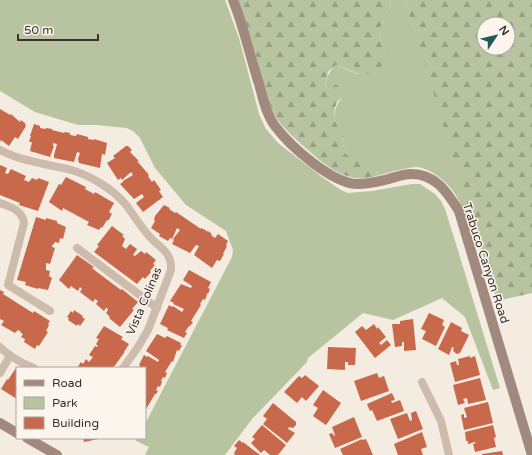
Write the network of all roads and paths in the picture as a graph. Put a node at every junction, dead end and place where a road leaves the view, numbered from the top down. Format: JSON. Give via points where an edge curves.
{"nodes":[{"id":1,"x":233,"y":0,"type":"edge"},
{"id":2,"x":0,"y":150,"type":"edge"},
{"id":3,"x":0,"y":203,"type":"edge"},
{"id":4,"x":77,"y":248,"type":"dead end"},
{"id":5,"x":0,"y":280,"type":"edge"},
{"id":6,"x":8,"y":285,"type":"junction"},
{"id":7,"x":157,"y":308,"type":"junction"},
{"id":8,"x":50,"y":311,"type":"dead end"},
{"id":9,"x":4,"y":353,"type":"edge"},
{"id":10,"x":31,"y":367,"type":"edge"},
{"id":11,"x":124,"y":367,"type":"edge"},
{"id":12,"x":0,"y":373,"type":"edge"},
{"id":13,"x":422,"y":382,"type":"dead end"},
{"id":14,"x":0,"y":423,"type":"edge"},
{"id":15,"x":16,"y":431,"type":"edge"},
{"id":16,"x":29,"y":439,"type":"edge"},
{"id":17,"x":57,"y":455,"type":"edge"},
{"id":18,"x":449,"y":455,"type":"edge"},
{"id":19,"x":532,"y":455,"type":"edge"}],
"edges":[{"from":1,"to":19,"type":"main road","name":"Trabuco Canyon Road","via":[[265,107],[274,125],[286,140],[331,176],[348,183],[370,183],[411,174],[426,176],[436,181],[452,200],[459,211]]},
{"from":2,"to":7,"type":"street","name":"Vista Colinas","via":[[29,161],[69,169],[90,177],[110,190],[126,205],[152,240],[163,248],[172,263]]},
{"from":3,"to":6,"type":"street","via":[[15,209],[24,223]]},
{"from":4,"to":7,"type":"street"},
{"from":5,"to":6,"type":"street"},
{"from":6,"to":8,"type":"street"},
{"from":7,"to":11,"type":"street","name":"Vista Colinas","via":[[148,330]]},
{"from":9,"to":10,"type":"street"},
{"from":9,"to":12,"type":"street"},
{"from":13,"to":18,"type":"street","via":[[441,421]]},
{"from":14,"to":15,"type":"main road"},
{"from":16,"to":17,"type":"main road"}]}
